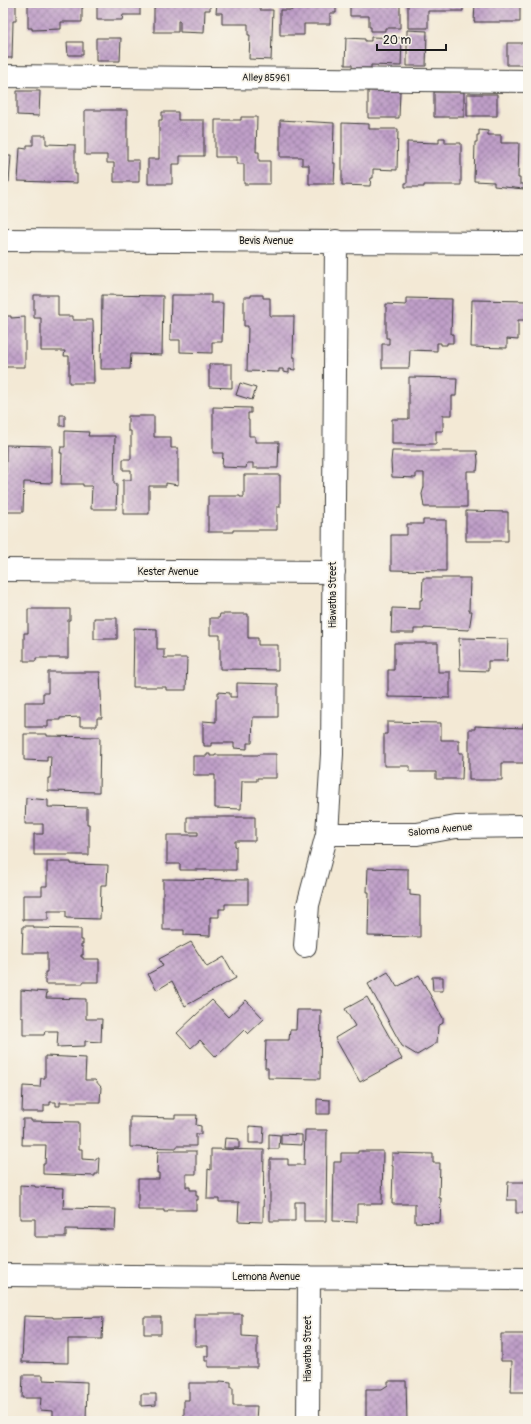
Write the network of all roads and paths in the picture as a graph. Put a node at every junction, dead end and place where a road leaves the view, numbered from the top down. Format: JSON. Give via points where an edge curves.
{"nodes":[{"id":1,"x":3,"y":76,"type":"edge"},
{"id":2,"x":528,"y":81,"type":"edge"},
{"id":3,"x":3,"y":240,"type":"edge"},
{"id":4,"x":336,"y":241,"type":"junction"},
{"id":5,"x":528,"y":243,"type":"edge"},
{"id":6,"x":3,"y":570,"type":"edge"},
{"id":7,"x":334,"y":572,"type":"junction"},
{"id":8,"x":528,"y":826,"type":"edge"},
{"id":9,"x":327,"y":834,"type":"junction"},
{"id":10,"x":305,"y":946,"type":"dead end"},
{"id":11,"x":3,"y":1275,"type":"edge"},
{"id":12,"x":309,"y":1277,"type":"junction"},
{"id":13,"x":528,"y":1279,"type":"edge"},
{"id":14,"x":308,"y":1421,"type":"edge"}],
"edges":[{"from":1,"to":2,"type":"street","name":"Alley 85961"},
{"from":3,"to":4,"type":"street","name":"Bevis Avenue"},
{"from":4,"to":5,"type":"street","name":"Bevis Avenue"},
{"from":4,"to":7,"type":"street","name":"Hiawatha Street"},
{"from":6,"to":7,"type":"street","name":"Kester Avenue"},
{"from":7,"to":9,"type":"street","name":"Hiawatha Street","via":[[332,754]]},
{"from":8,"to":9,"type":"street","name":"Saloma Avenue","via":[[456,827],[417,834]]},
{"from":9,"to":10,"type":"street","name":"Hiawatha Street","via":[[308,905]]},
{"from":11,"to":12,"type":"street","name":"Lemona Avenue"},
{"from":12,"to":13,"type":"street","name":"Lemona Avenue"},
{"from":12,"to":14,"type":"street","name":"Hiawatha Street"}]}
